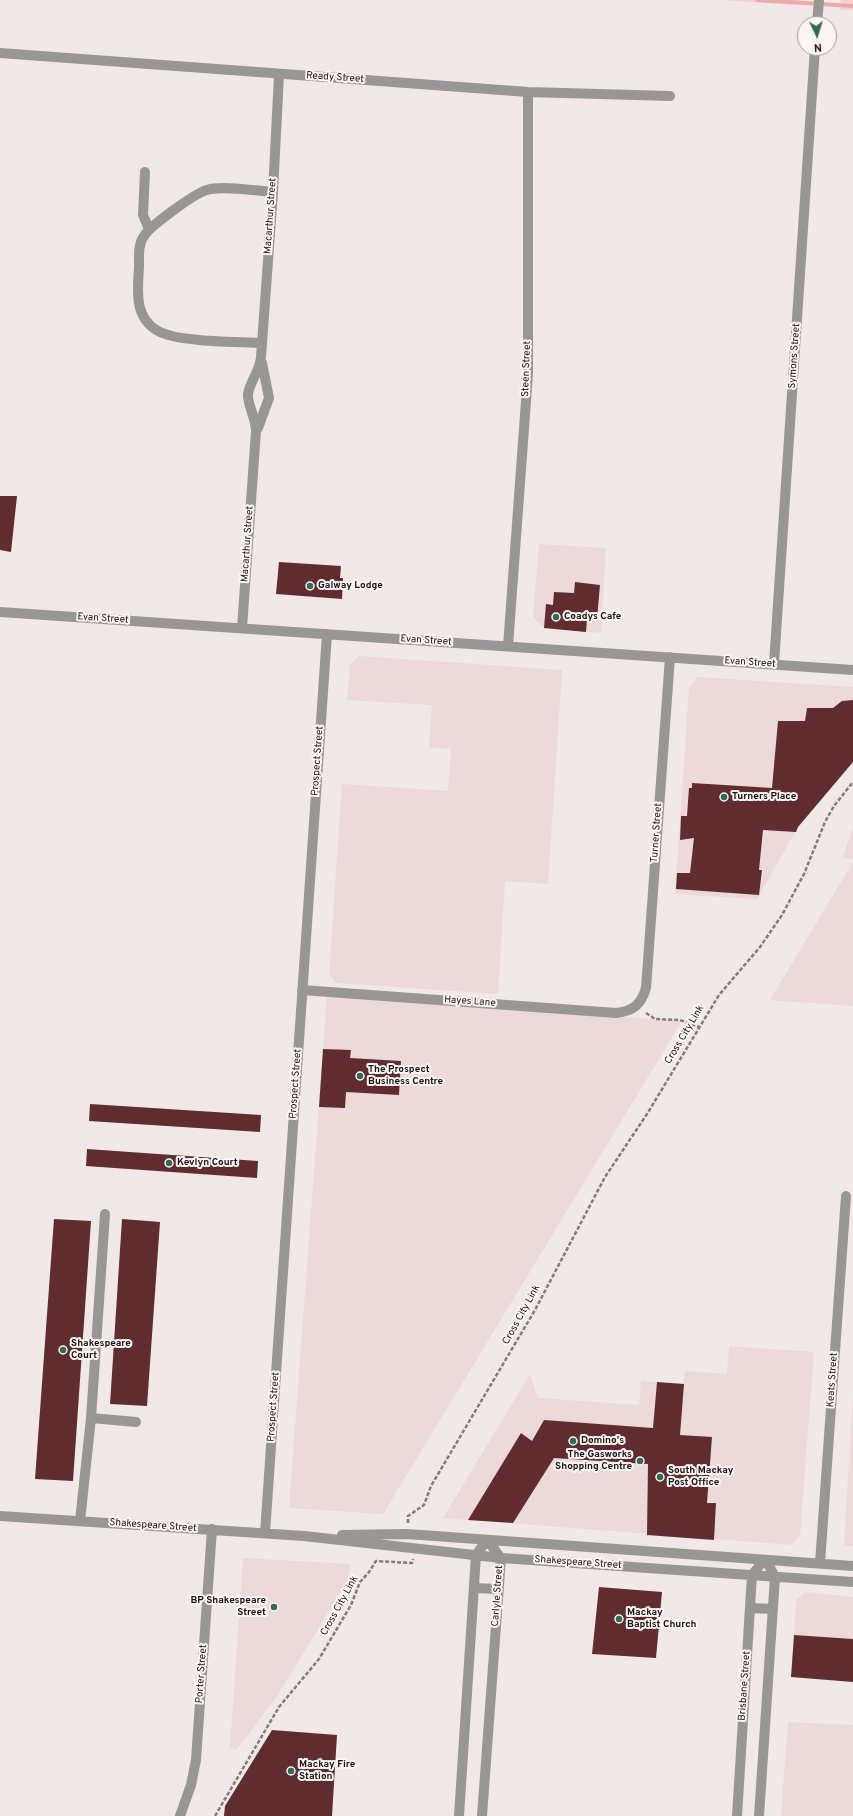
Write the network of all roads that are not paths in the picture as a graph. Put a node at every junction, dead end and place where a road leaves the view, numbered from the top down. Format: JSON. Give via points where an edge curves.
{"nodes":[{"id":1,"x":819,"y":0,"type":"edge"},
{"id":2,"x":817,"y":16,"type":"edge"},
{"id":3,"x":0,"y":53,"type":"edge"},
{"id":4,"x":814,"y":56,"type":"edge"},
{"id":5,"x":279,"y":75,"type":"junction"},
{"id":6,"x":528,"y":92,"type":"junction"},
{"id":7,"x":670,"y":96,"type":"dead end"},
{"id":8,"x":145,"y":172,"type":"dead end"},
{"id":9,"x":273,"y":192,"type":"junction"},
{"id":10,"x":149,"y":229,"type":"junction"},
{"id":11,"x":262,"y":343,"type":"junction"},
{"id":12,"x":261,"y":357,"type":"junction"},
{"id":13,"x":256,"y":437,"type":"junction"},
{"id":14,"x":0,"y":612,"type":"edge"},
{"id":15,"x":242,"y":628,"type":"junction"},
{"id":16,"x":328,"y":634,"type":"junction"},
{"id":17,"x":508,"y":646,"type":"junction"},
{"id":18,"x":670,"y":657,"type":"junction"},
{"id":19,"x":774,"y":664,"type":"junction"},
{"id":20,"x":853,"y":670,"type":"edge"},
{"id":21,"x":302,"y":990,"type":"junction"},
{"id":22,"x":637,"y":1007,"type":"joint"},
{"id":23,"x":848,"y":1200,"type":"edge"},
{"id":24,"x":105,"y":1214,"type":"dead end"},
{"id":25,"x":91,"y":1418,"type":"junction"},
{"id":26,"x":136,"y":1422,"type":"dead end"},
{"id":27,"x":1,"y":1516,"type":"edge"},
{"id":28,"x":80,"y":1521,"type":"junction"},
{"id":29,"x":212,"y":1529,"type":"junction"},
{"id":30,"x":265,"y":1533,"type":"junction"},
{"id":31,"x":304,"y":1536,"type":"junction"},
{"id":32,"x":487,"y":1540,"type":"junction"},
{"id":33,"x":476,"y":1555,"type":"junction"},
{"id":34,"x":501,"y":1558,"type":"junction"},
{"id":35,"x":765,"y":1560,"type":"junction"},
{"id":36,"x":820,"y":1564,"type":"junction"},
{"id":37,"x":853,"y":1566,"type":"edge"},
{"id":38,"x":752,"y":1575,"type":"junction"},
{"id":39,"x":775,"y":1577,"type":"junction"},
{"id":40,"x":853,"y":1582,"type":"edge"},
{"id":41,"x":474,"y":1588,"type":"junction"},
{"id":42,"x":498,"y":1589,"type":"junction"},
{"id":43,"x":750,"y":1608,"type":"junction"},
{"id":44,"x":773,"y":1609,"type":"junction"},
{"id":45,"x":180,"y":1816,"type":"edge"},
{"id":46,"x":459,"y":1816,"type":"edge"},
{"id":47,"x":482,"y":1816,"type":"edge"},
{"id":48,"x":737,"y":1816,"type":"edge"},
{"id":49,"x":759,"y":1816,"type":"edge"}],
"edges":[{"from":1,"to":2,"type":"street"},
{"from":3,"to":5,"type":"street","name":"Ready Street"},
{"from":4,"to":19,"type":"street","name":"Symons Street"},
{"from":5,"to":6,"type":"street","name":"Ready Street"},
{"from":5,"to":9,"type":"street","name":"Macarthur Street"},
{"from":6,"to":7,"type":"street","name":"Ready Street"},
{"from":6,"to":17,"type":"street","name":"Steen Street","via":[[528,374]]},
{"from":8,"to":10,"type":"street","via":[[143,215]]},
{"from":9,"to":10,"type":"street","via":[[208,189]]},
{"from":9,"to":11,"type":"street","name":"Macarthur Street"},
{"from":10,"to":11,"type":"street","via":[[140,246],[137,296],[141,313],[150,325],[160,332],[173,336]]},
{"from":11,"to":12,"type":"street","name":"Macarthur Street"},
{"from":12,"to":13,"type":"street","name":"Macarthur Street","via":[[269,398],[260,418]]},
{"from":12,"to":13,"type":"street","name":"Macarthur Street","via":[[259,369],[248,394],[256,423]]},
{"from":13,"to":15,"type":"street","name":"Macarthur Street"},
{"from":14,"to":15,"type":"street","name":"Evan Street"},
{"from":15,"to":16,"type":"street","name":"Evan Street"},
{"from":16,"to":17,"type":"street","name":"Evan Street"},
{"from":16,"to":21,"type":"street","name":"Prospect Street"},
{"from":17,"to":18,"type":"street","name":"Evan Street"},
{"from":18,"to":19,"type":"street","name":"Evan Street"},
{"from":18,"to":22,"type":"street","name":"Turner Street","via":[[646,988],[644,997]]},
{"from":19,"to":20,"type":"street","name":"Evan Street"},
{"from":21,"to":22,"type":"street","name":"Hayes Lane","via":[[616,1013]]},
{"from":21,"to":30,"type":"street","name":"Prospect Street"},
{"from":23,"to":36,"type":"street","name":"Keats Street"},
{"from":24,"to":25,"type":"street"},
{"from":25,"to":26,"type":"street"},
{"from":25,"to":28,"type":"street"},
{"from":27,"to":28,"type":"street","name":"Shakespeare Street"},
{"from":28,"to":29,"type":"street","name":"Shakespeare Street"},
{"from":29,"to":30,"type":"street","name":"Shakespeare Street"},
{"from":29,"to":45,"type":"street","name":"Porter Street","via":[[195,1764],[190,1789]]},
{"from":30,"to":31,"type":"street","name":"Shakespeare Street"},
{"from":31,"to":32,"type":"street","name":"Shakespeare Street","via":[[407,1534]]},
{"from":31,"to":33,"type":"street","name":"Shakespeare Street"},
{"from":32,"to":33,"type":"street"},
{"from":32,"to":34,"type":"street","name":"Carlyle Street"},
{"from":32,"to":35,"type":"street","name":"Shakespeare Street"},
{"from":33,"to":34,"type":"street","name":"Shakespeare Street"},
{"from":33,"to":41,"type":"street"},
{"from":34,"to":38,"type":"street","name":"Shakespeare Street"},
{"from":34,"to":42,"type":"street","name":"Carlyle Street"},
{"from":35,"to":36,"type":"street","name":"Shakespeare Street"},
{"from":35,"to":38,"type":"street"},
{"from":35,"to":39,"type":"street"},
{"from":36,"to":37,"type":"street","name":"Shakespeare Street"},
{"from":38,"to":39,"type":"street","name":"Shakespeare Street"},
{"from":38,"to":43,"type":"street","name":"Brisbane Street"},
{"from":39,"to":40,"type":"street","name":"Shakespeare Street"},
{"from":39,"to":44,"type":"street"},
{"from":41,"to":42,"type":"street"},
{"from":41,"to":46,"type":"street"},
{"from":42,"to":47,"type":"street","name":"Carlyle Street"},
{"from":43,"to":44,"type":"street"},
{"from":43,"to":48,"type":"street","name":"Brisbane Street"},
{"from":44,"to":49,"type":"street"}]}
